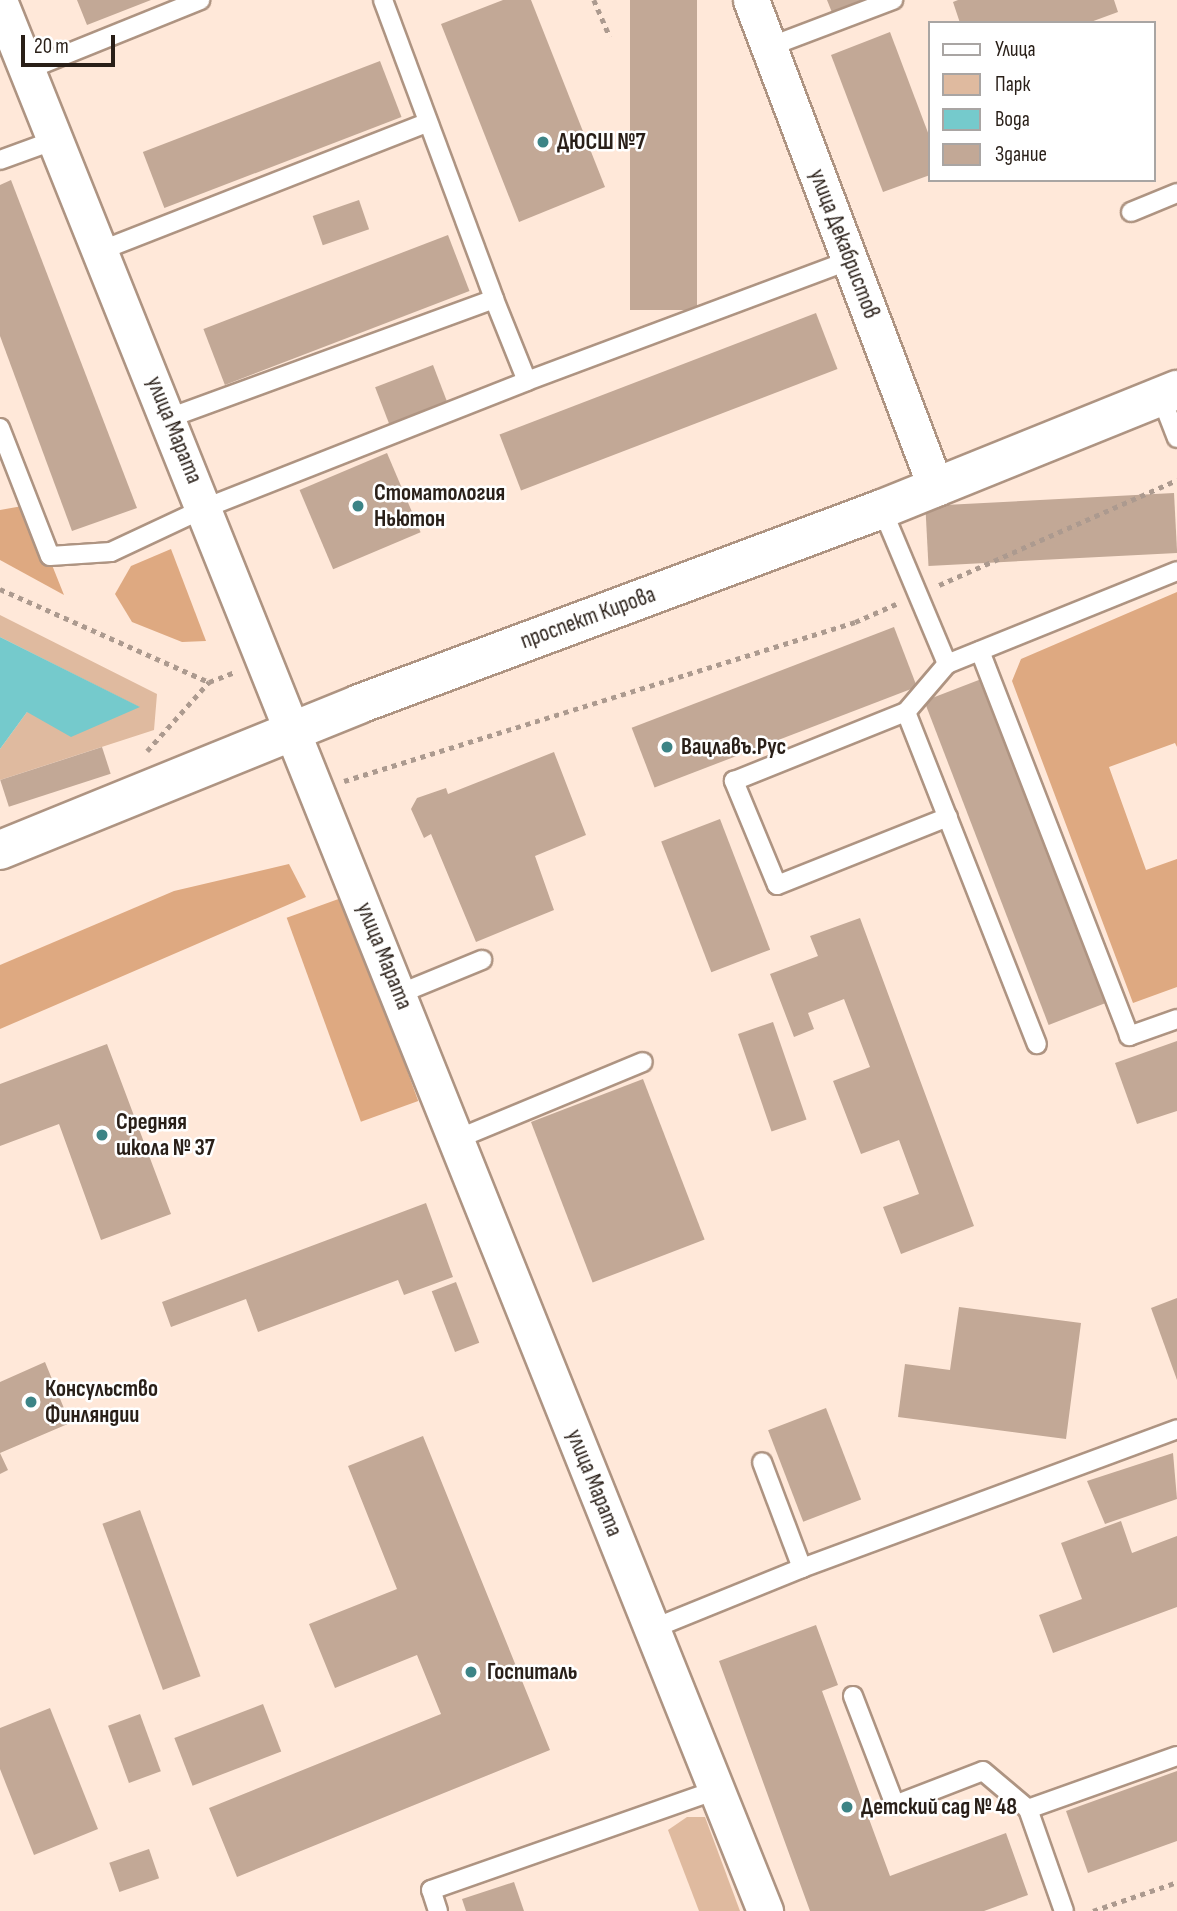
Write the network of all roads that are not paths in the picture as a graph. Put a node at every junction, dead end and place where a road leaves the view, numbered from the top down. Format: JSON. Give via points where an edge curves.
{"nodes":[{"id":1,"x":201,"y":0,"type":"edge"},
{"id":2,"x":383,"y":0,"type":"edge"},
{"id":3,"x":751,"y":0,"type":"edge"},
{"id":4,"x":893,"y":0,"type":"edge"},
{"id":5,"x":0,"y":3,"type":"edge"},
{"id":6,"x":769,"y":47,"type":"junction"},
{"id":7,"x":27,"y":70,"type":"junction"},
{"id":8,"x":428,"y":122,"type":"junction"},
{"id":9,"x":58,"y":138,"type":"junction"},
{"id":10,"x":0,"y":160,"type":"edge"},
{"id":11,"x":1177,"y":193,"type":"edge"},
{"id":12,"x":1131,"y":212,"type":"dead end"},
{"id":13,"x":102,"y":250,"type":"junction"},
{"id":14,"x":850,"y":260,"type":"junction"},
{"id":15,"x":494,"y":299,"type":"junction"},
{"id":16,"x":527,"y":381,"type":"junction"},
{"id":17,"x":1169,"y":393,"type":"edge"},
{"id":18,"x":169,"y":418,"type":"junction"},
{"id":19,"x":0,"y":428,"type":"edge"},
{"id":20,"x":1177,"y":439,"type":"edge"},
{"id":21,"x":936,"y":488,"type":"junction"},
{"id":22,"x":205,"y":508,"type":"junction"},
{"id":23,"x":882,"y":509,"type":"junction"},
{"id":24,"x":1177,"y":571,"type":"edge"},
{"id":25,"x":980,"y":651,"type":"junction"},
{"id":26,"x":947,"y":664,"type":"junction"},
{"id":27,"x":906,"y":712,"type":"junction"},
{"id":28,"x":293,"y":730,"type":"junction"},
{"id":29,"x":948,"y":817,"type":"junction"},
{"id":30,"x":0,"y":850,"type":"edge"},
{"id":31,"x":482,"y":960,"type":"dead end"},
{"id":32,"x":399,"y":994,"type":"junction"},
{"id":33,"x":1177,"y":1019,"type":"edge"},
{"id":34,"x":1037,"y":1044,"type":"dead end"},
{"id":35,"x":643,"y":1062,"type":"dead end"},
{"id":36,"x":457,"y":1139,"type":"junction"},
{"id":37,"x":1177,"y":1429,"type":"edge"},
{"id":38,"x":762,"y":1462,"type":"dead end"},
{"id":39,"x":802,"y":1568,"type":"junction"},
{"id":40,"x":652,"y":1629,"type":"junction"},
{"id":41,"x":853,"y":1696,"type":"dead end"},
{"id":42,"x":1177,"y":1756,"type":"edge"},
{"id":43,"x":717,"y":1790,"type":"junction"},
{"id":44,"x":1028,"y":1809,"type":"junction"},
{"id":45,"x":438,"y":1911,"type":"edge"},
{"id":46,"x":765,"y":1911,"type":"edge"},
{"id":47,"x":1064,"y":1911,"type":"edge"}],
"edges":[{"from":1,"to":7,"type":"lane"},
{"from":2,"to":8,"type":"lane"},
{"from":3,"to":6,"type":"street","name":"улица Декабристов"},
{"from":4,"to":6,"type":"lane"},
{"from":5,"to":7,"type":"street","name":"улица Марата"},
{"from":6,"to":14,"type":"street","name":"улица Декабристов"},
{"from":7,"to":9,"type":"street","name":"улица Марата"},
{"from":8,"to":13,"type":"lane"},
{"from":8,"to":15,"type":"lane"},
{"from":9,"to":10,"type":"lane"},
{"from":9,"to":13,"type":"street","name":"улица Марата"},
{"from":11,"to":12,"type":"lane"},
{"from":13,"to":18,"type":"street","name":"улица Марата"},
{"from":14,"to":16,"type":"lane"},
{"from":14,"to":21,"type":"street","name":"улица Декабристов"},
{"from":15,"to":16,"type":"lane"},
{"from":15,"to":18,"type":"lane"},
{"from":16,"to":22,"type":"lane"},
{"from":17,"to":20,"type":"lane"},
{"from":17,"to":21,"type":"main road","name":"проспект Кирова"},
{"from":18,"to":22,"type":"street","name":"улица Марата"},
{"from":19,"to":22,"type":"lane","via":[[50,555],[111,552]]},
{"from":21,"to":23,"type":"main road","name":"проспект Кирова"},
{"from":22,"to":28,"type":"street","name":"улица Марата"},
{"from":23,"to":26,"type":"lane"},
{"from":23,"to":28,"type":"main road","name":"проспект Кирова"},
{"from":24,"to":25,"type":"lane"},
{"from":25,"to":26,"type":"lane"},
{"from":25,"to":33,"type":"lane","via":[[1129,1035]]},
{"from":26,"to":27,"type":"lane"},
{"from":27,"to":29,"type":"lane"},
{"from":27,"to":29,"type":"lane","via":[[734,781],[777,885]]},
{"from":28,"to":30,"type":"main road","name":"проспект Кирова"},
{"from":28,"to":32,"type":"street","name":"улица Марата"},
{"from":29,"to":34,"type":"lane"},
{"from":31,"to":32,"type":"lane"},
{"from":32,"to":36,"type":"street","name":"улица Марата"},
{"from":35,"to":36,"type":"lane"},
{"from":36,"to":40,"type":"street","name":"улица Марата"},
{"from":37,"to":39,"type":"lane"},
{"from":38,"to":39,"type":"lane"},
{"from":39,"to":40,"type":"lane"},
{"from":40,"to":43,"type":"street","name":"улица Марата"},
{"from":41,"to":44,"type":"lane","via":[[895,1805],[983,1771]]},
{"from":42,"to":44,"type":"lane"},
{"from":43,"to":45,"type":"lane","via":[[431,1890]]},
{"from":43,"to":46,"type":"street","name":"улица Марата"},
{"from":44,"to":47,"type":"lane"}]}
